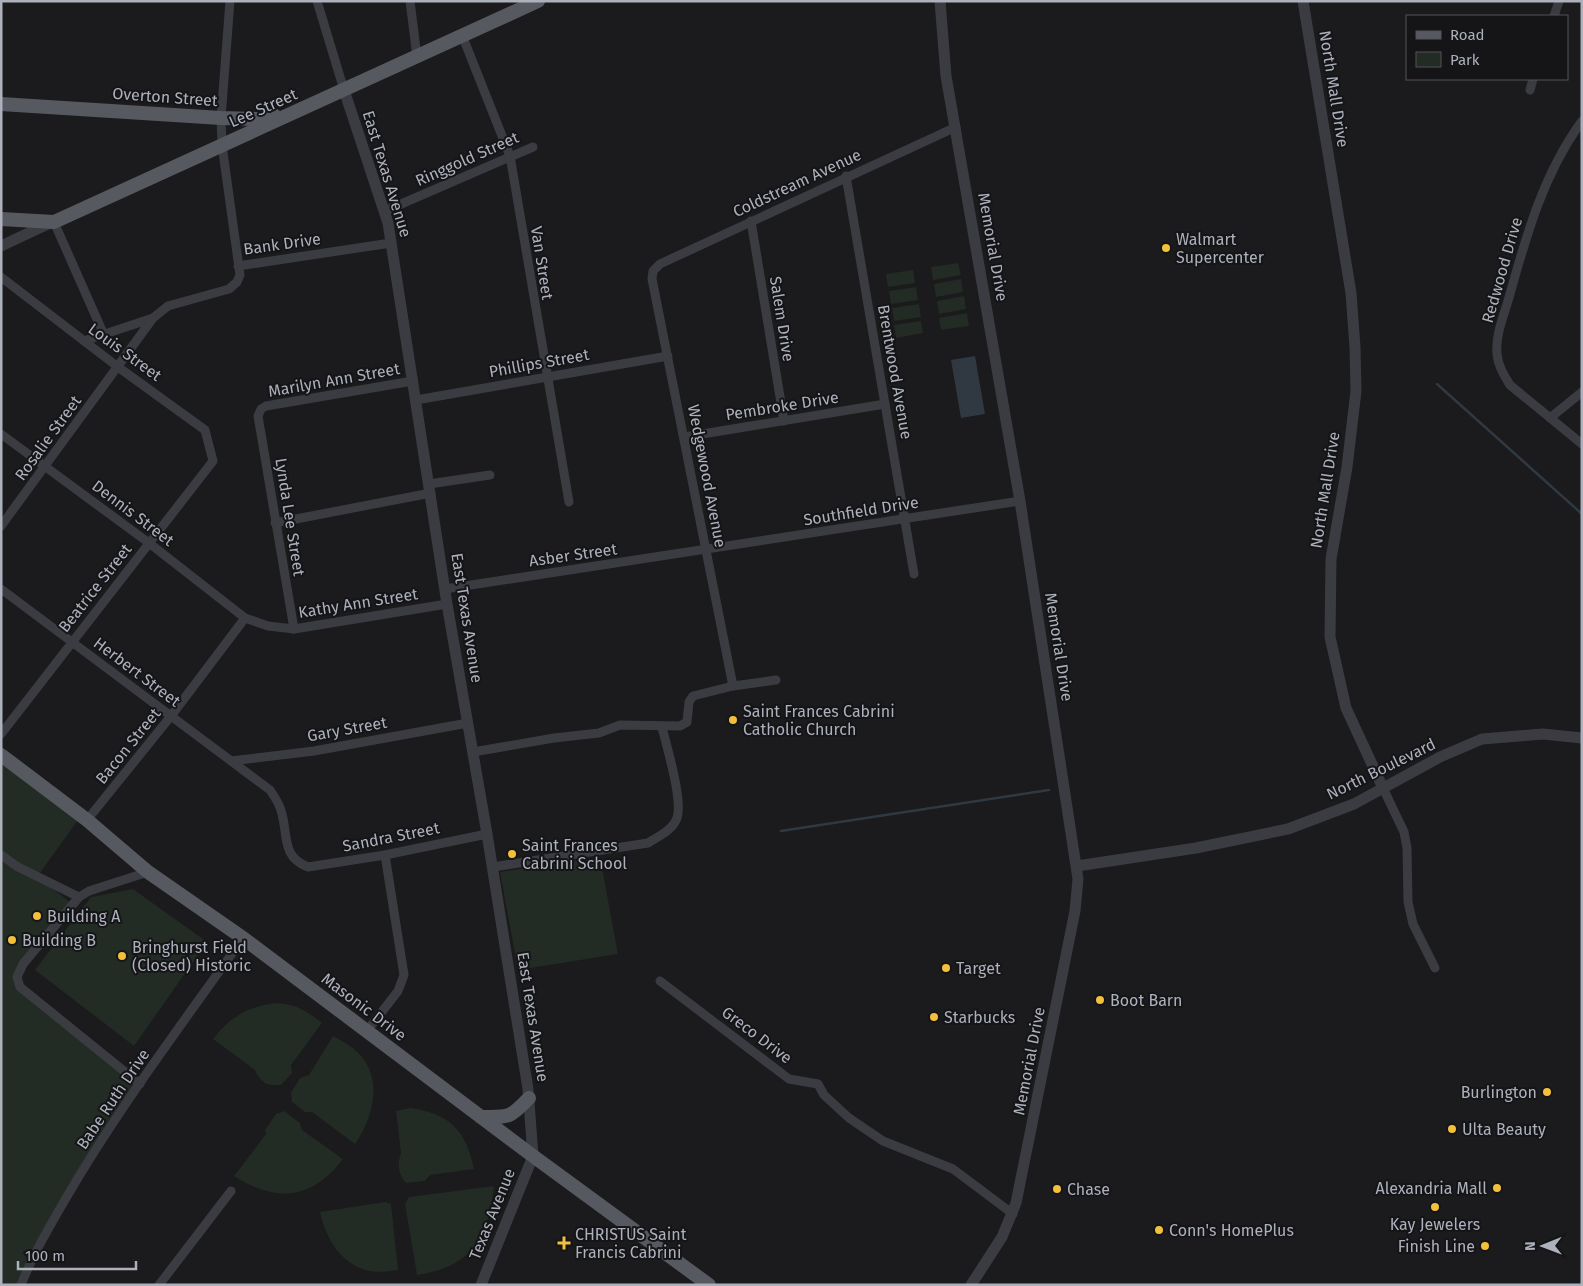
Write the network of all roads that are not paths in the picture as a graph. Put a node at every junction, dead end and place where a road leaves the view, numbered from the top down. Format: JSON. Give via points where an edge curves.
{"nodes":[{"id":1,"x":230,"y":1,"type":"edge"},
{"id":2,"x":318,"y":1,"type":"edge"},
{"id":3,"x":410,"y":1,"type":"edge"},
{"id":4,"x":538,"y":1,"type":"edge"},
{"id":5,"x":940,"y":1,"type":"edge"},
{"id":6,"x":1302,"y":1,"type":"edge"},
{"id":7,"x":1559,"y":1,"type":"edge"},
{"id":8,"x":1554,"y":15,"type":"edge"},
{"id":9,"x":462,"y":35,"type":"junction"},
{"id":10,"x":417,"y":57,"type":"junction"},
{"id":11,"x":1533,"y":80,"type":"edge"},
{"id":12,"x":344,"y":90,"type":"junction"},
{"id":13,"x":1530,"y":90,"type":"dead end"},
{"id":14,"x":323,"y":100,"type":"junction"},
{"id":15,"x":1,"y":104,"type":"edge"},
{"id":16,"x":221,"y":118,"type":"junction"},
{"id":17,"x":1582,"y":121,"type":"edge"},
{"id":18,"x":956,"y":127,"type":"junction"},
{"id":19,"x":222,"y":145,"type":"junction"},
{"id":20,"x":533,"y":147,"type":"dead end"},
{"id":21,"x":510,"y":156,"type":"junction"},
{"id":22,"x":846,"y":176,"type":"junction"},
{"id":23,"x":385,"y":211,"type":"junction"},
{"id":24,"x":1,"y":219,"type":"edge"},
{"id":25,"x":751,"y":221,"type":"junction"},
{"id":26,"x":54,"y":222,"type":"junction"},
{"id":27,"x":391,"y":243,"type":"junction"},
{"id":28,"x":1,"y":246,"type":"edge"},
{"id":29,"x":238,"y":266,"type":"junction"},
{"id":30,"x":653,"y":271,"type":"joint"},
{"id":31,"x":1,"y":277,"type":"edge"},
{"id":32,"x":154,"y":318,"type":"junction"},
{"id":33,"x":104,"y":335,"type":"junction"},
{"id":34,"x":84,"y":341,"type":"junction"},
{"id":35,"x":668,"y":356,"type":"junction"},
{"id":36,"x":118,"y":367,"type":"junction"},
{"id":37,"x":546,"y":377,"type":"junction"},
{"id":38,"x":413,"y":381,"type":"junction"},
{"id":39,"x":1582,"y":392,"type":"edge"},
{"id":40,"x":416,"y":400,"type":"junction"},
{"id":41,"x":885,"y":404,"type":"junction"},
{"id":42,"x":261,"y":409,"type":"joint"},
{"id":43,"x":1550,"y":418,"type":"junction"},
{"id":44,"x":784,"y":421,"type":"junction"},
{"id":45,"x":1,"y":434,"type":"edge"},
{"id":46,"x":684,"y":437,"type":"junction"},
{"id":47,"x":1582,"y":444,"type":"edge"},
{"id":48,"x":213,"y":461,"type":"joint"},
{"id":49,"x":46,"y":467,"type":"junction"},
{"id":50,"x":490,"y":475,"type":"dead end"},
{"id":51,"x":430,"y":488,"type":"junction"},
{"id":52,"x":1020,"y":501,"type":"junction"},
{"id":53,"x":569,"y":502,"type":"dead end"},
{"id":54,"x":905,"y":519,"type":"junction"},
{"id":55,"x":275,"y":523,"type":"junction"},
{"id":56,"x":1,"y":526,"type":"edge"},
{"id":57,"x":149,"y":543,"type":"junction"},
{"id":58,"x":706,"y":551,"type":"junction"},
{"id":59,"x":914,"y":574,"type":"dead end"},
{"id":60,"x":1,"y":588,"type":"edge"},
{"id":61,"x":445,"y":589,"type":"junction"},
{"id":62,"x":447,"y":604,"type":"junction"},
{"id":63,"x":245,"y":618,"type":"junction"},
{"id":64,"x":294,"y":629,"type":"junction"},
{"id":65,"x":73,"y":642,"type":"junction"},
{"id":66,"x":776,"y":680,"type":"dead end"},
{"id":67,"x":733,"y":686,"type":"junction"},
{"id":68,"x":171,"y":716,"type":"junction"},
{"id":69,"x":468,"y":723,"type":"junction"},
{"id":70,"x":662,"y":727,"type":"junction"},
{"id":71,"x":1,"y":734,"type":"edge"},
{"id":72,"x":1582,"y":738,"type":"edge"},
{"id":73,"x":474,"y":752,"type":"junction"},
{"id":74,"x":1,"y":755,"type":"edge"},
{"id":75,"x":231,"y":761,"type":"junction"},
{"id":76,"x":1383,"y":788,"type":"junction"},
{"id":77,"x":87,"y":820,"type":"junction"},
{"id":78,"x":487,"y":834,"type":"junction"},
{"id":79,"x":1,"y":855,"type":"edge"},
{"id":80,"x":385,"y":855,"type":"junction"},
{"id":81,"x":300,"y":864,"type":"joint"},
{"id":82,"x":1077,"y":866,"type":"junction"},
{"id":83,"x":493,"y":867,"type":"junction"},
{"id":84,"x":148,"y":872,"type":"junction"},
{"id":85,"x":79,"y":897,"type":"junction"},
{"id":86,"x":243,"y":938,"type":"junction"},
{"id":87,"x":1435,"y":968,"type":"dead end"},
{"id":88,"x":660,"y":981,"type":"dead end"},
{"id":89,"x":366,"y":1031,"type":"junction"},
{"id":90,"x":140,"y":1084,"type":"junction"},
{"id":91,"x":529,"y":1098,"type":"junction"},
{"id":92,"x":481,"y":1117,"type":"junction"},
{"id":93,"x":533,"y":1156,"type":"junction"},
{"id":94,"x":231,"y":1191,"type":"dead end"},
{"id":95,"x":1013,"y":1214,"type":"junction"},
{"id":96,"x":21,"y":1285,"type":"edge"},
{"id":97,"x":159,"y":1285,"type":"edge"},
{"id":98,"x":480,"y":1285,"type":"edge"},
{"id":99,"x":709,"y":1285,"type":"edge"},
{"id":100,"x":970,"y":1285,"type":"edge"}],
"edges":[{"from":1,"to":16,"type":"street","name":"Bank Drive"},
{"from":2,"to":12,"type":"street"},
{"from":3,"to":10,"type":"street"},
{"from":4,"to":9,"type":"main road","name":"Lee Street"},
{"from":5,"to":18,"type":"street","name":"Memorial Drive","via":[[946,76]]},
{"from":6,"to":76,"type":"street","name":"North Mall Drive","via":[[1350,293],[1355,347],[1356,391],[1331,559],[1330,637],[1346,708]]},
{"from":7,"to":8,"type":"street"},
{"from":9,"to":10,"type":"main road","name":"Lee Street"},
{"from":9,"to":21,"type":"street","name":"Van Street"},
{"from":10,"to":12,"type":"main road","name":"Lee Street"},
{"from":11,"to":13,"type":"street"},
{"from":12,"to":14,"type":"main road","name":"Lee Street"},
{"from":12,"to":23,"type":"street","name":"East Texas Avenue"},
{"from":14,"to":16,"type":"main road","name":"Overton Street","via":[[268,118]]},
{"from":14,"to":19,"type":"main road","name":"Lee Street"},
{"from":15,"to":16,"type":"main road","name":"Overton Street"},
{"from":16,"to":19,"type":"street","name":"Bank Drive"},
{"from":17,"to":43,"type":"street","name":"Redwood Drive","via":[[1564,147],[1538,202],[1497,342],[1498,363],[1510,385]]},
{"from":18,"to":22,"type":"street","name":"Coldstream Avenue"},
{"from":18,"to":52,"type":"street","name":"Memorial Drive"},
{"from":19,"to":26,"type":"main road","name":"Lee Street"},
{"from":19,"to":29,"type":"street","name":"Bank Drive"},
{"from":20,"to":21,"type":"street","name":"Ringgold Street"},
{"from":21,"to":23,"type":"street","name":"Ringgold Street"},
{"from":21,"to":37,"type":"street","name":"Van Street"},
{"from":22,"to":25,"type":"street","name":"Coldstream Avenue"},
{"from":22,"to":41,"type":"street","name":"Brentwood Avenue"},
{"from":23,"to":27,"type":"street","name":"East Texas Avenue"},
{"from":24,"to":26,"type":"main road"},
{"from":25,"to":30,"type":"street","name":"Coldstream Avenue","via":[[660,264]]},
{"from":25,"to":44,"type":"street","name":"Salem Drive"},
{"from":26,"to":28,"type":"street","name":"Lee Street"},
{"from":26,"to":33,"type":"street"},
{"from":27,"to":29,"type":"street","name":"Bank Drive"},
{"from":27,"to":38,"type":"street","name":"East Texas Avenue"},
{"from":29,"to":32,"type":"street","via":[[240,275],[229,289],[168,306]]},
{"from":30,"to":35,"type":"street","name":"Wedgewood Avenue"},
{"from":31,"to":34,"type":"street","name":"Louis Street"},
{"from":32,"to":33,"type":"street"},
{"from":32,"to":36,"type":"street","name":"Rosalie Street"},
{"from":33,"to":34,"type":"street"},
{"from":34,"to":36,"type":"street","name":"Louis Street"},
{"from":35,"to":37,"type":"street","name":"Phillips Street"},
{"from":35,"to":46,"type":"street","name":"Wedgewood Avenue"},
{"from":36,"to":48,"type":"street","name":"Louis Street","via":[[205,430]]},
{"from":36,"to":49,"type":"street","name":"Rosalie Street"},
{"from":37,"to":40,"type":"street","name":"Phillips Street"},
{"from":37,"to":53,"type":"street","name":"Van Street"},
{"from":38,"to":40,"type":"street","name":"East Texas Avenue"},
{"from":38,"to":42,"type":"street","name":"Marilyn Ann Street"},
{"from":39,"to":43,"type":"street"},
{"from":40,"to":51,"type":"street","name":"East Texas Avenue"},
{"from":41,"to":44,"type":"street","name":"Pembroke Drive"},
{"from":41,"to":54,"type":"street","name":"Brentwood Avenue"},
{"from":42,"to":55,"type":"street","name":"Lynda Lee Street","via":[[258,416]]},
{"from":43,"to":47,"type":"street","name":"Redwood Drive"},
{"from":44,"to":46,"type":"street","name":"Pembroke Drive"},
{"from":45,"to":49,"type":"street","name":"Dennis Street"},
{"from":46,"to":58,"type":"street","name":"Wedgewood Avenue"},
{"from":48,"to":57,"type":"street","name":"Beatrice Street"},
{"from":49,"to":56,"type":"street","name":"Rosalie Street"},
{"from":49,"to":57,"type":"street","name":"Dennis Street"},
{"from":50,"to":51,"type":"street"},
{"from":51,"to":55,"type":"street"},
{"from":51,"to":61,"type":"street","name":"East Texas Avenue"},
{"from":52,"to":54,"type":"street","name":"Southfield Drive"},
{"from":52,"to":82,"type":"street","name":"Memorial Drive"},
{"from":54,"to":58,"type":"street","name":"Southfield Drive"},
{"from":54,"to":59,"type":"street","name":"Brentwood Avenue"},
{"from":55,"to":64,"type":"street","name":"Lynda Lee Street"},
{"from":57,"to":63,"type":"street","name":"Dennis Street"},
{"from":57,"to":65,"type":"street","name":"Beatrice Street"},
{"from":58,"to":61,"type":"street","name":"Asber Street"},
{"from":58,"to":67,"type":"street","name":"Wedgewood Avenue"},
{"from":60,"to":65,"type":"street","name":"Herbert Street"},
{"from":61,"to":62,"type":"street","name":"East Texas Avenue"},
{"from":62,"to":64,"type":"street","name":"Kathy Ann Street"},
{"from":62,"to":69,"type":"street","name":"East Texas Avenue"},
{"from":63,"to":64,"type":"street","name":"Kathy Ann Street","via":[[268,626]]},
{"from":63,"to":68,"type":"street","name":"Bacon Street"},
{"from":65,"to":68,"type":"street","name":"Herbert Street"},
{"from":65,"to":71,"type":"street","name":"Beatrice Street"},
{"from":66,"to":67,"type":"street"},
{"from":67,"to":70,"type":"street","via":[[693,696],[689,702],[687,722],[680,726]]},
{"from":68,"to":75,"type":"street","name":"Herbert Street"},
{"from":68,"to":77,"type":"street","name":"Bacon Street"},
{"from":69,"to":73,"type":"street","name":"East Texas Avenue"},
{"from":69,"to":75,"type":"street","name":"Gary Street","via":[[314,751]]},
{"from":70,"to":73,"type":"street","via":[[620,725],[599,733]]},
{"from":70,"to":83,"type":"street","via":[[679,803],[676,819],[666,831],[648,843]]},
{"from":72,"to":76,"type":"street","name":"North Boulevard","via":[[1543,734],[1482,740],[1432,761]]},
{"from":73,"to":78,"type":"street","name":"East Texas Avenue"},
{"from":74,"to":77,"type":"main road","name":"Masonic Drive"},
{"from":75,"to":81,"type":"street","name":"Herbert Street","via":[[270,790],[278,802],[288,851]]},
{"from":76,"to":82,"type":"street","name":"North Boulevard","via":[[1354,804],[1267,835]]},
{"from":76,"to":87,"type":"street","name":"North Mall Drive","via":[[1408,848],[1408,902],[1413,924]]},
{"from":77,"to":84,"type":"main road","name":"Masonic Drive"},
{"from":78,"to":80,"type":"street","name":"Sandra Street"},
{"from":78,"to":83,"type":"street","name":"East Texas Avenue"},
{"from":79,"to":85,"type":"street","via":[[18,867]]},
{"from":80,"to":81,"type":"street","name":"Sandra Street","via":[[308,867]]},
{"from":80,"to":89,"type":"street","via":[[404,975],[398,991]]},
{"from":82,"to":95,"type":"street","name":"Memorial Drive","via":[[1075,911]]},
{"from":83,"to":91,"type":"street","name":"East Texas Avenue"},
{"from":84,"to":85,"type":"street","via":[[89,890]]},
{"from":84,"to":86,"type":"main road","name":"Masonic Drive"},
{"from":85,"to":90,"type":"street","via":[[22,964],[18,982],[20,987]]},
{"from":86,"to":89,"type":"main road","name":"Masonic Drive"},
{"from":86,"to":90,"type":"street","name":"Babe Ruth Drive"},
{"from":88,"to":95,"type":"street","name":"Greco Drive","via":[[789,1079],[818,1084],[824,1095],[849,1118],[883,1141],[953,1169]]},
{"from":89,"to":92,"type":"main road","name":"Masonic Drive"},
{"from":90,"to":96,"type":"street","name":"Babe Ruth Drive","via":[[79,1176],[31,1260]]},
{"from":91,"to":92,"type":"main road","via":[[508,1117]]},
{"from":91,"to":93,"type":"street","name":"East Texas Avenue"},
{"from":92,"to":93,"type":"main road","name":"Masonic Drive"},
{"from":93,"to":98,"type":"street","name":"Texas Avenue"},
{"from":93,"to":99,"type":"main road","name":"Masonic Drive"},
{"from":94,"to":97,"type":"street"},
{"from":95,"to":100,"type":"street","name":"Memorial Drive","via":[[1002,1238]]}]}
